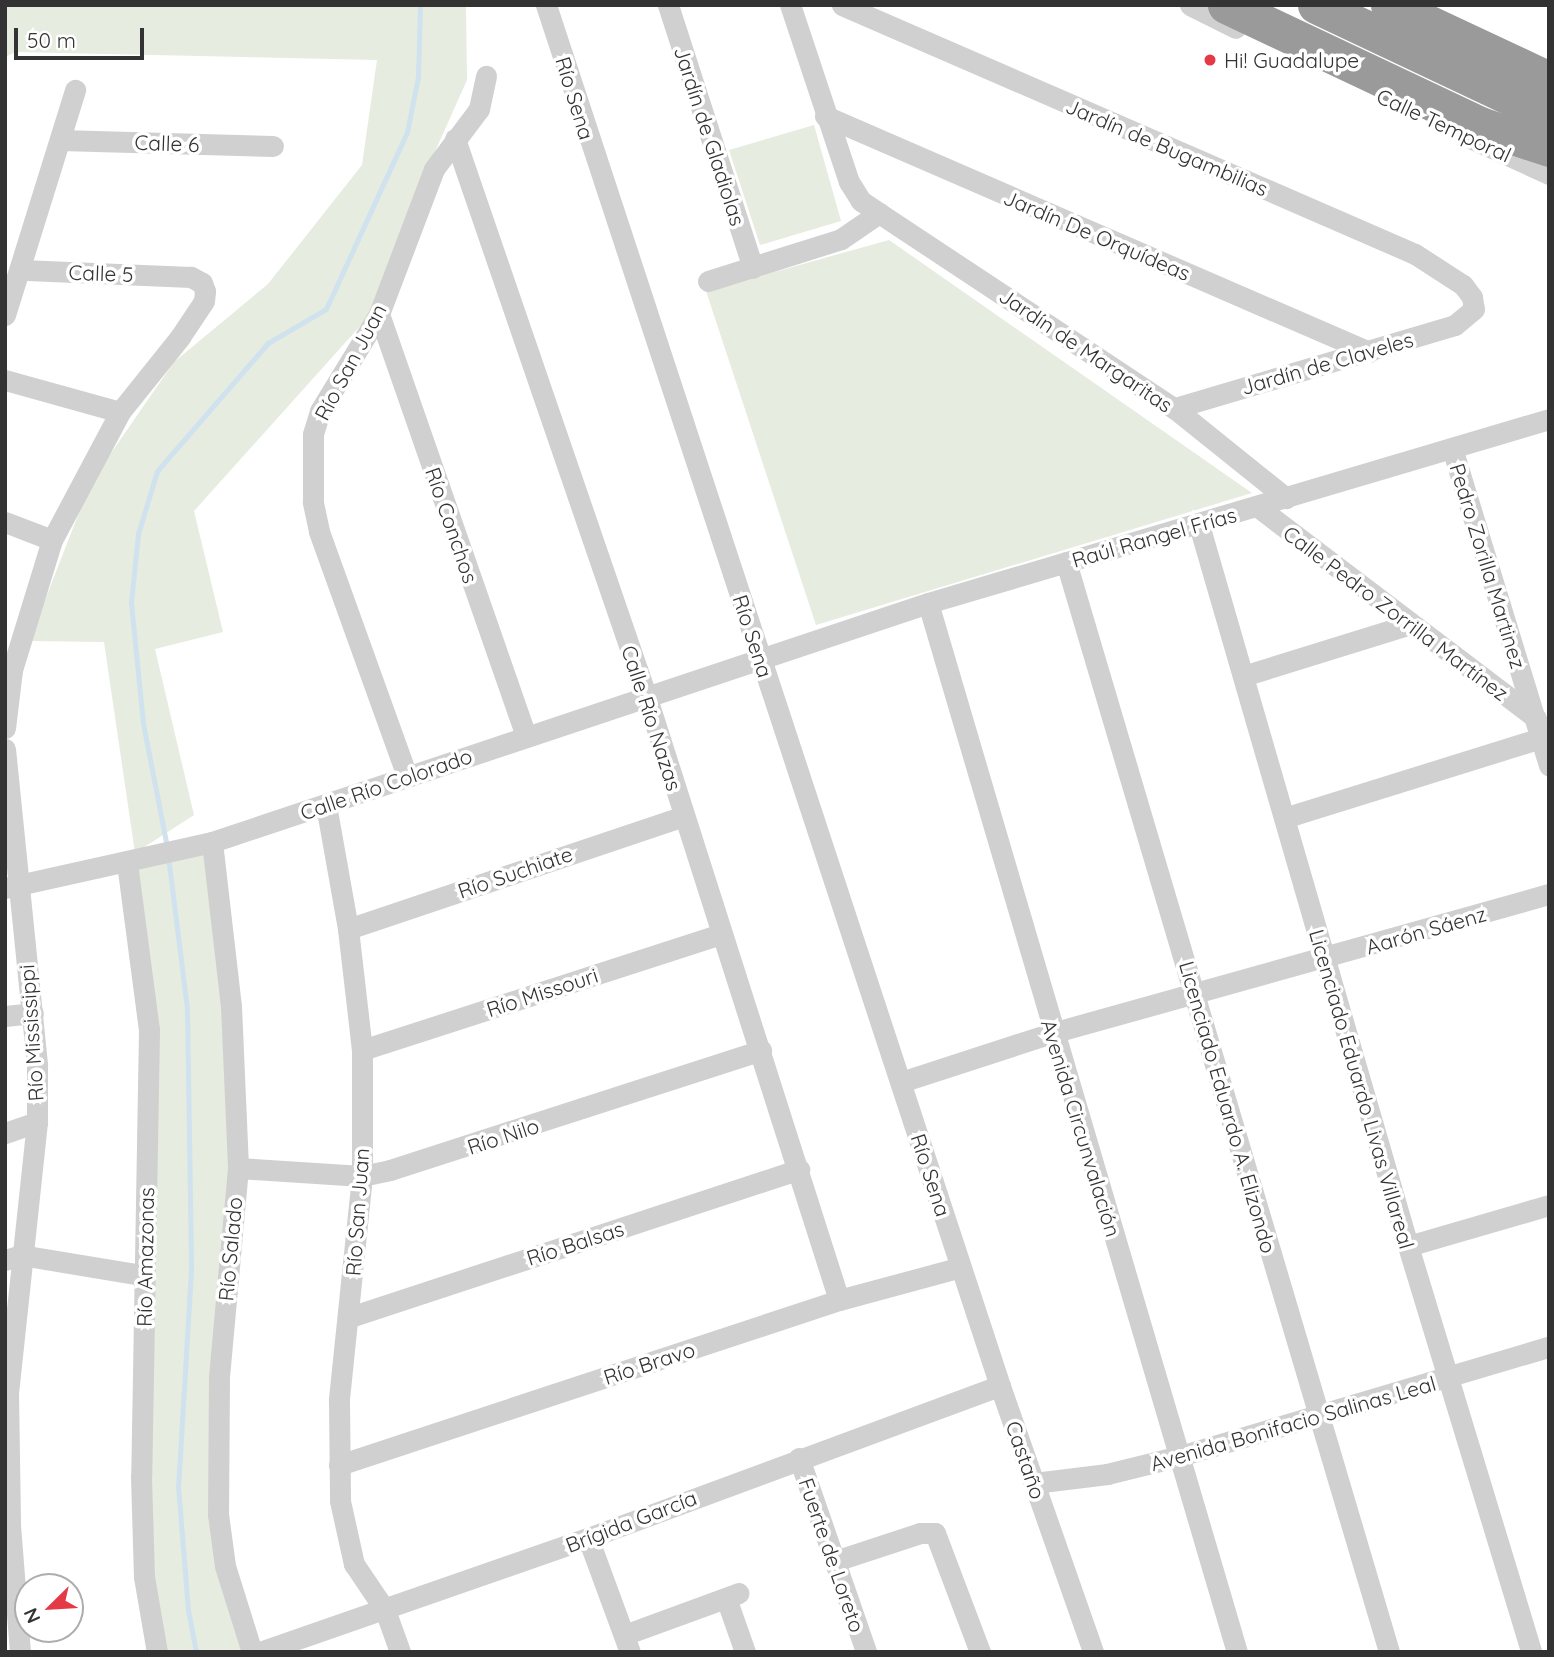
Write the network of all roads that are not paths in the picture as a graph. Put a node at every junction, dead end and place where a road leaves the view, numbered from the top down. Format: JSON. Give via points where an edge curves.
{"nodes":[{"id":1,"x":546,"y":5,"type":"edge"},
{"id":2,"x":668,"y":5,"type":"edge"},
{"id":3,"x":790,"y":5,"type":"edge"},
{"id":4,"x":842,"y":5,"type":"edge"},
{"id":5,"x":1189,"y":5,"type":"edge"},
{"id":6,"x":1316,"y":5,"type":"edge"},
{"id":7,"x":1389,"y":5,"type":"edge"},
{"id":8,"x":1231,"y":7,"type":"edge"},
{"id":9,"x":1285,"y":52,"type":"junction"},
{"id":10,"x":486,"y":76,"type":"dead end"},
{"id":11,"x":1549,"y":80,"type":"edge"},
{"id":12,"x":75,"y":90,"type":"dead end"},
{"id":13,"x":1549,"y":114,"type":"edge"},
{"id":14,"x":825,"y":116,"type":"junction"},
{"id":15,"x":60,"y":140,"type":"junction"},
{"id":16,"x":273,"y":146,"type":"dead end"},
{"id":17,"x":450,"y":146,"type":"junction"},
{"id":18,"x":1549,"y":148,"type":"edge"},
{"id":19,"x":1549,"y":174,"type":"edge"},
{"id":20,"x":872,"y":218,"type":"junction"},
{"id":21,"x":753,"y":268,"type":"junction"},
{"id":22,"x":21,"y":270,"type":"junction"},
{"id":23,"x":708,"y":281,"type":"dead end"},
{"id":24,"x":1474,"y":309,"type":"joint"},
{"id":25,"x":379,"y":314,"type":"junction"},
{"id":26,"x":5,"y":315,"type":"edge"},
{"id":27,"x":1369,"y":352,"type":"junction"},
{"id":28,"x":5,"y":380,"type":"edge"},
{"id":29,"x":1174,"y":408,"type":"junction"},
{"id":30,"x":120,"y":412,"type":"junction"},
{"id":31,"x":1549,"y":419,"type":"edge"},
{"id":32,"x":1452,"y":448,"type":"junction"},
{"id":33,"x":1286,"y":498,"type":"junction"},
{"id":34,"x":1258,"y":507,"type":"junction"},
{"id":35,"x":5,"y":522,"type":"edge"},
{"id":36,"x":1199,"y":525,"type":"junction"},
{"id":37,"x":52,"y":540,"type":"junction"},
{"id":38,"x":1066,"y":562,"type":"junction"},
{"id":39,"x":928,"y":603,"type":"junction"},
{"id":40,"x":1408,"y":625,"type":"junction"},
{"id":41,"x":760,"y":657,"type":"junction"},
{"id":42,"x":9,"y":668,"type":"edge"},
{"id":43,"x":1243,"y":676,"type":"junction"},
{"id":44,"x":646,"y":695,"type":"junction"},
{"id":45,"x":5,"y":728,"type":"edge"},
{"id":46,"x":1538,"y":728,"type":"junction"},
{"id":47,"x":526,"y":736,"type":"junction"},
{"id":48,"x":5,"y":749,"type":"edge"},
{"id":49,"x":1549,"y":765,"type":"edge"},
{"id":50,"x":407,"y":776,"type":"junction"},
{"id":51,"x":326,"y":805,"type":"junction"},
{"id":52,"x":683,"y":816,"type":"junction"},
{"id":53,"x":1284,"y":818,"type":"junction"},
{"id":54,"x":212,"y":842,"type":"junction"},
{"id":55,"x":127,"y":863,"type":"junction"},
{"id":56,"x":11,"y":887,"type":"edge"},
{"id":57,"x":1549,"y":894,"type":"edge"},
{"id":58,"x":348,"y":929,"type":"junction"},
{"id":59,"x":722,"y":934,"type":"junction"},
{"id":60,"x":1324,"y":960,"type":"junction"},
{"id":61,"x":1197,"y":993,"type":"junction"},
{"id":62,"x":33,"y":1013,"type":"junction"},
{"id":63,"x":5,"y":1016,"type":"edge"},
{"id":64,"x":1052,"y":1033,"type":"junction"},
{"id":65,"x":362,"y":1050,"type":"junction"},
{"id":66,"x":761,"y":1050,"type":"junction"},
{"id":67,"x":901,"y":1082,"type":"junction"},
{"id":68,"x":37,"y":1122,"type":"junction"},
{"id":69,"x":5,"y":1133,"type":"edge"},
{"id":70,"x":237,"y":1168,"type":"junction"},
{"id":71,"x":799,"y":1170,"type":"junction"},
{"id":72,"x":362,"y":1176,"type":"junction"},
{"id":73,"x":1549,"y":1205,"type":"edge"},
{"id":74,"x":1408,"y":1246,"type":"junction"},
{"id":75,"x":13,"y":1258,"type":"edge"},
{"id":76,"x":961,"y":1267,"type":"junction"},
{"id":77,"x":142,"y":1275,"type":"junction"},
{"id":78,"x":839,"y":1300,"type":"junction"},
{"id":79,"x":350,"y":1317,"type":"junction"},
{"id":80,"x":1549,"y":1347,"type":"edge"},
{"id":81,"x":1449,"y":1378,"type":"junction"},
{"id":82,"x":1000,"y":1386,"type":"junction"},
{"id":83,"x":6,"y":1393,"type":"edge"},
{"id":84,"x":1318,"y":1417,"type":"junction"},
{"id":85,"x":1180,"y":1456,"type":"junction"},
{"id":86,"x":799,"y":1458,"type":"junction"},
{"id":87,"x":339,"y":1465,"type":"junction"},
{"id":88,"x":1034,"y":1483,"type":"junction"},
{"id":89,"x":8,"y":1526,"type":"edge"},
{"id":90,"x":589,"y":1538,"type":"junction"},
{"id":91,"x":835,"y":1561,"type":"junction"},
{"id":92,"x":386,"y":1610,"type":"junction"},
{"id":93,"x":627,"y":1643,"type":"edge"},
{"id":94,"x":20,"y":1652,"type":"edge"},
{"id":95,"x":157,"y":1652,"type":"edge"},
{"id":96,"x":252,"y":1652,"type":"edge"},
{"id":97,"x":260,"y":1652,"type":"edge"},
{"id":98,"x":400,"y":1652,"type":"edge"},
{"id":99,"x":745,"y":1652,"type":"edge"},
{"id":100,"x":866,"y":1652,"type":"edge"},
{"id":101,"x":980,"y":1652,"type":"edge"},
{"id":102,"x":1093,"y":1652,"type":"edge"},
{"id":103,"x":1237,"y":1652,"type":"edge"},
{"id":104,"x":1389,"y":1652,"type":"edge"},
{"id":105,"x":1531,"y":1652,"type":"edge"}],
"edges":[{"from":1,"to":41,"type":"street","name":"Río Sena"},
{"from":2,"to":21,"type":"street","name":"Jardín de Gladiolas"},
{"from":3,"to":14,"type":"street","name":"Jardín de Margaritas"},
{"from":4,"to":24,"type":"street","name":"Jardín de Bugambilias","via":[[1415,254],[1463,285]]},
{"from":5,"to":9,"type":"street"},
{"from":6,"to":13,"type":"highway"},
{"from":7,"to":11,"type":"highway"},
{"from":8,"to":9,"type":"street","name":"Calle Temporal"},
{"from":8,"to":18,"type":"highway","via":[[1480,125]]},
{"from":9,"to":19,"type":"street","name":"Calle Temporal"},
{"from":10,"to":17,"type":"street","name":"Río San Juan","via":[[479,109]]},
{"from":12,"to":15,"type":"street"},
{"from":14,"to":20,"type":"street","name":"Jardín de Margaritas","via":[[849,182]]},
{"from":14,"to":27,"type":"street","name":"Jardín De Orquídeas"},
{"from":15,"to":16,"type":"street","name":"Calle 6"},
{"from":15,"to":22,"type":"street"},
{"from":17,"to":25,"type":"street","name":"Río San Juan","via":[[415,212]]},
{"from":17,"to":44,"type":"street","name":"Calle Río Nazas"},
{"from":20,"to":21,"type":"street","via":[[841,239]]},
{"from":20,"to":29,"type":"street","name":"Jardín de Margaritas"},
{"from":21,"to":23,"type":"street"},
{"from":22,"to":26,"type":"street"},
{"from":22,"to":30,"type":"street","name":"Calle 5","via":[[180,276],[202,283],[204,301]]},
{"from":24,"to":27,"type":"street","name":"Jardín de Claveles","via":[[1455,325]]},
{"from":25,"to":47,"type":"street","name":"Río Conchos"},
{"from":25,"to":50,"type":"street","name":"Río San Juan","via":[[320,411],[311,462],[313,502]]},
{"from":27,"to":29,"type":"street","name":"Jardín de Claveles"},
{"from":28,"to":30,"type":"street"},
{"from":29,"to":33,"type":"street","name":"Jardín de Margaritas"},
{"from":30,"to":37,"type":"street"},
{"from":31,"to":32,"type":"street","name":"Raúl Rangel Frías"},
{"from":32,"to":33,"type":"street","name":"Raúl Rangel Frías"},
{"from":32,"to":46,"type":"street","name":"Pedro Zorilla Martinez"},
{"from":33,"to":34,"type":"street","name":"Raúl Rangel Frías"},
{"from":34,"to":36,"type":"street","name":"Raúl Rangel Frías"},
{"from":34,"to":40,"type":"street","name":"Calle Pedro Zorrilla Martínez"},
{"from":35,"to":37,"type":"street"},
{"from":36,"to":38,"type":"street","name":"Raúl Rangel Frías"},
{"from":36,"to":43,"type":"street","name":"Licenciado Eduardo Livas Villareal"},
{"from":37,"to":42,"type":"street"},
{"from":38,"to":39,"type":"street","name":"Raúl Rangel Frías"},
{"from":38,"to":61,"type":"street","name":"Licenciado Eduardo A. Elizondo"},
{"from":39,"to":41,"type":"street","name":"Raúl Rangel Frías"},
{"from":39,"to":64,"type":"street","name":"Avenida Circunvalación"},
{"from":40,"to":43,"type":"street"},
{"from":40,"to":46,"type":"street","name":"Calle Pedro Zorrilla Martínez"},
{"from":41,"to":44,"type":"street","name":"Calle Río Colorado"},
{"from":41,"to":67,"type":"street","name":"Río Sena"},
{"from":42,"to":45,"type":"street"},
{"from":43,"to":53,"type":"street","name":"Licenciado Eduardo Livas Villareal"},
{"from":44,"to":47,"type":"street","name":"Calle Río Colorado"},
{"from":44,"to":52,"type":"street","name":"Calle Río Nazas"},
{"from":46,"to":49,"type":"street","name":"Pedro Zorilla Martinez"},
{"from":46,"to":53,"type":"street"},
{"from":47,"to":50,"type":"street","name":"Calle Río Colorado"},
{"from":48,"to":56,"type":"street","name":"Río Mississippi"},
{"from":50,"to":51,"type":"street","name":"Calle Río Colorado"},
{"from":51,"to":54,"type":"street","name":"Calle Río Colorado"},
{"from":51,"to":58,"type":"street","name":"Río San Juan"},
{"from":52,"to":58,"type":"street","name":"Río Suchiate"},
{"from":52,"to":59,"type":"street","name":"Calle Río Nazas"},
{"from":53,"to":60,"type":"street","name":"Licenciado Eduardo Livas Villareal"},
{"from":54,"to":55,"type":"street","name":"Calle Río Colorado"},
{"from":54,"to":70,"type":"street","name":"Río Salado","via":[[231,1006]]},
{"from":55,"to":56,"type":"street","name":"Calle Río Colorado"},
{"from":55,"to":77,"type":"street","name":"Río Amazonas","via":[[149,1030]]},
{"from":56,"to":62,"type":"street","name":"Río Mississippi"},
{"from":57,"to":60,"type":"street","name":"Aarón Sáenz"},
{"from":58,"to":65,"type":"street","name":"Río San Juan"},
{"from":59,"to":65,"type":"street","name":"Río Missouri"},
{"from":59,"to":66,"type":"street","name":"Calle Río Nazas"},
{"from":60,"to":61,"type":"street","name":"Aarón Sáenz"},
{"from":60,"to":74,"type":"street","name":"Licenciado Eduardo Livas Villareal"},
{"from":61,"to":64,"type":"street","name":"Aarón Sáenz"},
{"from":61,"to":84,"type":"street","name":"Licenciado Eduardo A. Elizondo"},
{"from":62,"to":63,"type":"street"},
{"from":62,"to":68,"type":"street","name":"Río Mississippi"},
{"from":64,"to":67,"type":"street","name":"Aarón Sáenz"},
{"from":64,"to":85,"type":"street","name":"Avenida Circunvalación"},
{"from":65,"to":72,"type":"street","name":"Río San Juan"},
{"from":66,"to":71,"type":"street","name":"Calle Río Nazas"},
{"from":66,"to":72,"type":"street","name":"Río Nilo","via":[[453,1153]]},
{"from":67,"to":76,"type":"street","name":"Río Sena"},
{"from":68,"to":69,"type":"street"},
{"from":68,"to":75,"type":"street","name":"Río Mississippi"},
{"from":70,"to":72,"type":"street","name":"Río Nilo"},
{"from":70,"to":96,"type":"street","name":"Río Salado","via":[[215,1447],[225,1566]]},
{"from":71,"to":78,"type":"street","name":"Calle Río Nazas"},
{"from":71,"to":79,"type":"street","name":"Río Balsas"},
{"from":72,"to":79,"type":"street","name":"Río San Juan"},
{"from":73,"to":74,"type":"street"},
{"from":74,"to":81,"type":"street","name":"Licenciado Eduardo Livas Villareal"},
{"from":75,"to":77,"type":"street"},
{"from":75,"to":83,"type":"street","name":"Río Mississippi"},
{"from":76,"to":78,"type":"street","name":"Río Bravo"},
{"from":76,"to":82,"type":"street","name":"Castaño"},
{"from":77,"to":95,"type":"street","name":"Río Amazonas","via":[[144,1577]]},
{"from":78,"to":87,"type":"street","name":"Río Bravo"},
{"from":79,"to":87,"type":"street","name":"Río San Juan","via":[[339,1400]]},
{"from":80,"to":81,"type":"street","name":"Avenida Bonifacio Salinas Leal"},
{"from":81,"to":84,"type":"street","name":"Avenida Bonifacio Salinas Leal"},
{"from":81,"to":105,"type":"street","name":"Licenciado Eduardo Livas Villareal"},
{"from":82,"to":86,"type":"street","name":"Brígida García"},
{"from":82,"to":88,"type":"street","name":"Castaño"},
{"from":83,"to":89,"type":"street","name":"Río Mississippi"},
{"from":84,"to":85,"type":"street","name":"Avenida Bonifacio Salinas Leal"},
{"from":84,"to":104,"type":"street","name":"Licenciado Eduardo A. Elizondo"},
{"from":85,"to":88,"type":"street","name":"Avenida Bonifacio Salinas Leal","via":[[1107,1474]]},
{"from":85,"to":103,"type":"street","name":"Avenida Circunvalación"},
{"from":86,"to":90,"type":"street","name":"Brígida García"},
{"from":86,"to":91,"type":"street","name":"Fuerte de Loreto"},
{"from":87,"to":92,"type":"street","name":"Río San Juan","via":[[345,1539],[354,1564]]},
{"from":88,"to":102,"type":"street","name":"Castaño"},
{"from":89,"to":94,"type":"street","name":"Río Mississippi"},
{"from":90,"to":92,"type":"street","name":"Brígida García"},
{"from":90,"to":93,"type":"street"},
{"from":91,"to":100,"type":"street","name":"Fuerte de Loreto"},
{"from":91,"to":101,"type":"street","via":[[920,1533],[935,1533]]},
{"from":92,"to":97,"type":"street","name":"Brígida García"},
{"from":92,"to":98,"type":"street","name":"Río San Juan"},
{"from":93,"to":99,"type":"street","via":[[732,1596]]}]}
